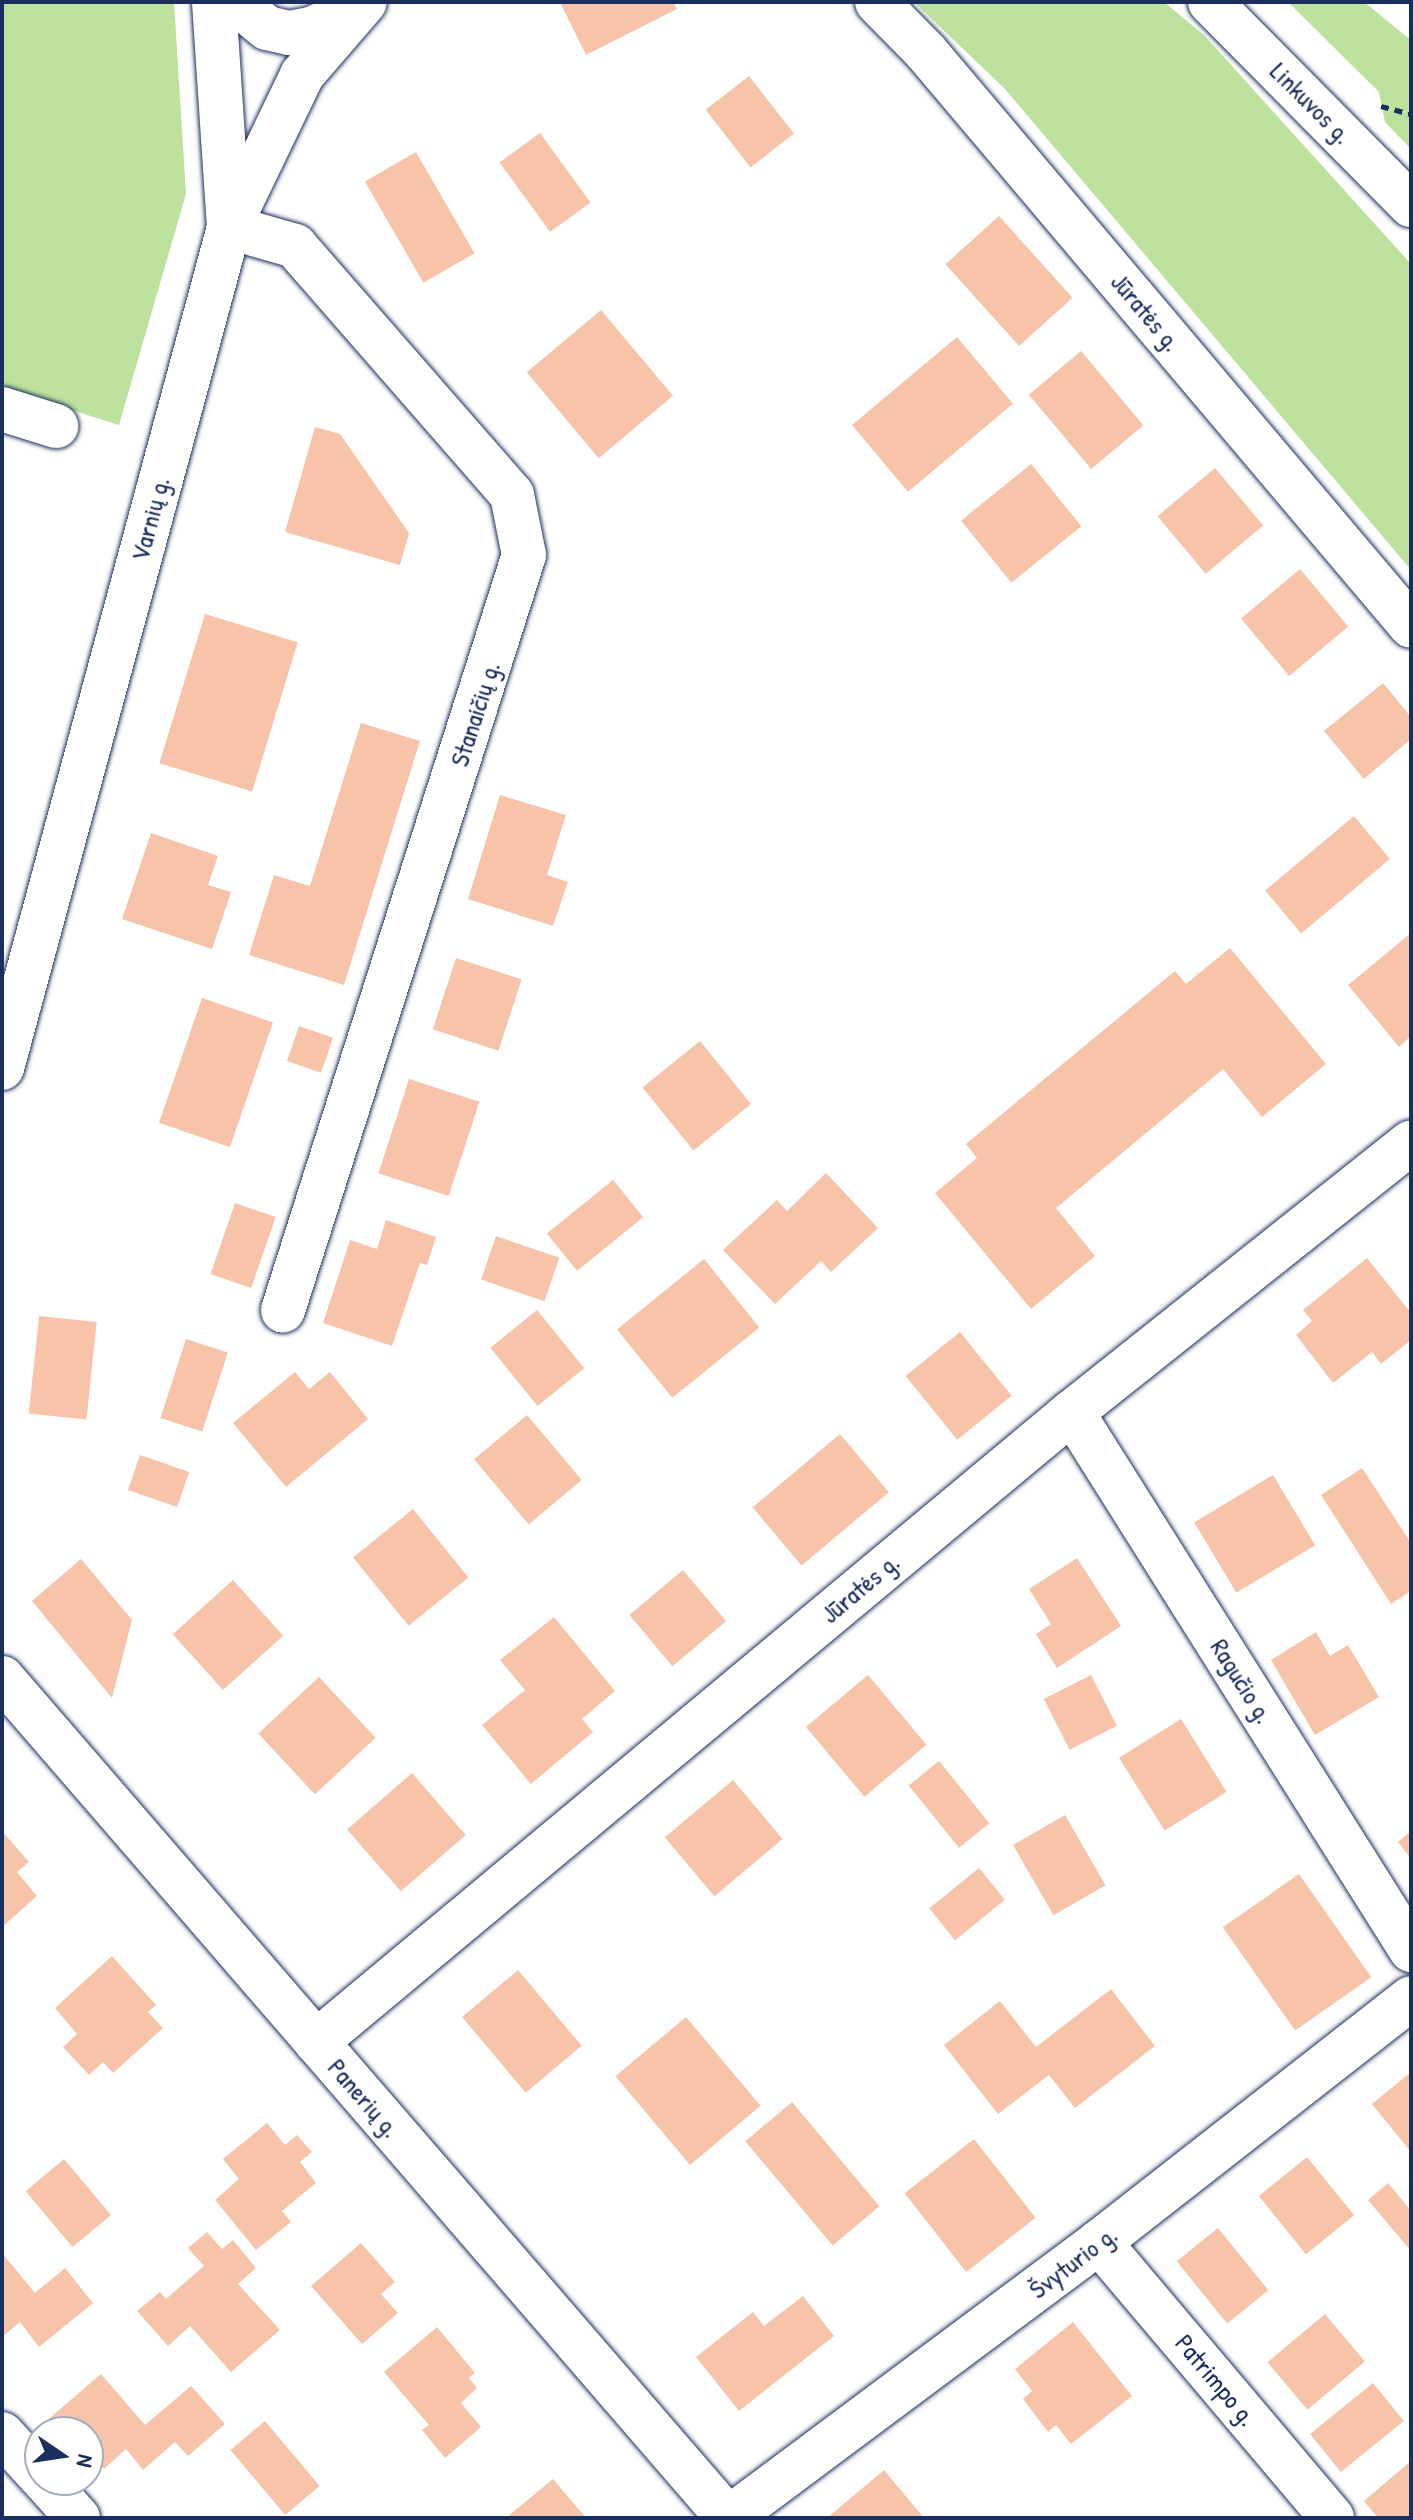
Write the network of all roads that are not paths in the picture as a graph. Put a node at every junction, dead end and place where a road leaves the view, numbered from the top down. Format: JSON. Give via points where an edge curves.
{"nodes":[{"id":1,"x":214,"y":2,"type":"edge"},
{"id":2,"x":235,"y":2,"type":"edge"},
{"id":3,"x":877,"y":2,"type":"edge"},
{"id":4,"x":1210,"y":2,"type":"edge"},
{"id":5,"x":360,"y":5,"type":"edge"},
{"id":6,"x":1411,"y":205,"type":"edge"},
{"id":7,"x":229,"y":227,"type":"junction"},
{"id":8,"x":2,"y":409,"type":"edge"},
{"id":9,"x":56,"y":426,"type":"dead end"},
{"id":10,"x":1411,"y":626,"type":"edge"},
{"id":11,"x":2,"y":1068,"type":"edge"},
{"id":12,"x":1411,"y":1142,"type":"edge"},
{"id":13,"x":283,"y":1310,"type":"dead end"},
{"id":14,"x":1072,"y":1412,"type":"junction"},
{"id":15,"x":2,"y":1678,"type":"edge"},
{"id":16,"x":1411,"y":1950,"type":"edge"},
{"id":17,"x":1411,"y":1998,"type":"edge"},
{"id":18,"x":316,"y":2042,"type":"junction"},
{"id":19,"x":1099,"y":2242,"type":"junction"},
{"id":20,"x":2,"y":2434,"type":"edge"},
{"id":21,"x":24,"y":2458,"type":"edge"},
{"id":22,"x":58,"y":2496,"type":"edge"},
{"id":23,"x":78,"y":2518,"type":"edge"},
{"id":24,"x":728,"y":2518,"type":"edge"},
{"id":25,"x":1332,"y":2518,"type":"edge"}],
"edges":[{"from":1,"to":7,"type":"street"},
{"from":2,"to":5,"type":"street","via":[[267,28],[289,33],[314,28]]},
{"from":3,"to":10,"type":"street","name":"Jūratės g.","via":[[926,52]]},
{"from":4,"to":6,"type":"street","name":"Linkuvos g."},
{"from":5,"to":7,"type":"street","name":"Varnių g.","via":[[302,75]]},
{"from":7,"to":11,"type":"street","name":"Varnių g."},
{"from":7,"to":13,"type":"street","name":"Stanaičių g.","via":[[295,246],[512,495],[524,555]]},
{"from":8,"to":9,"type":"street"},
{"from":12,"to":14,"type":"street","name":"Jūratės g."},
{"from":14,"to":16,"type":"street","name":"Ragučio g."},
{"from":14,"to":18,"type":"street","name":"Jūratės g."},
{"from":15,"to":18,"type":"street","name":"Panerių g."},
{"from":17,"to":19,"type":"street","name":"Švyturio g."},
{"from":18,"to":24,"type":"street","name":"Panerių g."},
{"from":19,"to":24,"type":"street","name":"Švyturio g."},
{"from":19,"to":25,"type":"street","name":"Patrimpo g."},
{"from":20,"to":21,"type":"street"},
{"from":22,"to":23,"type":"street"}]}
